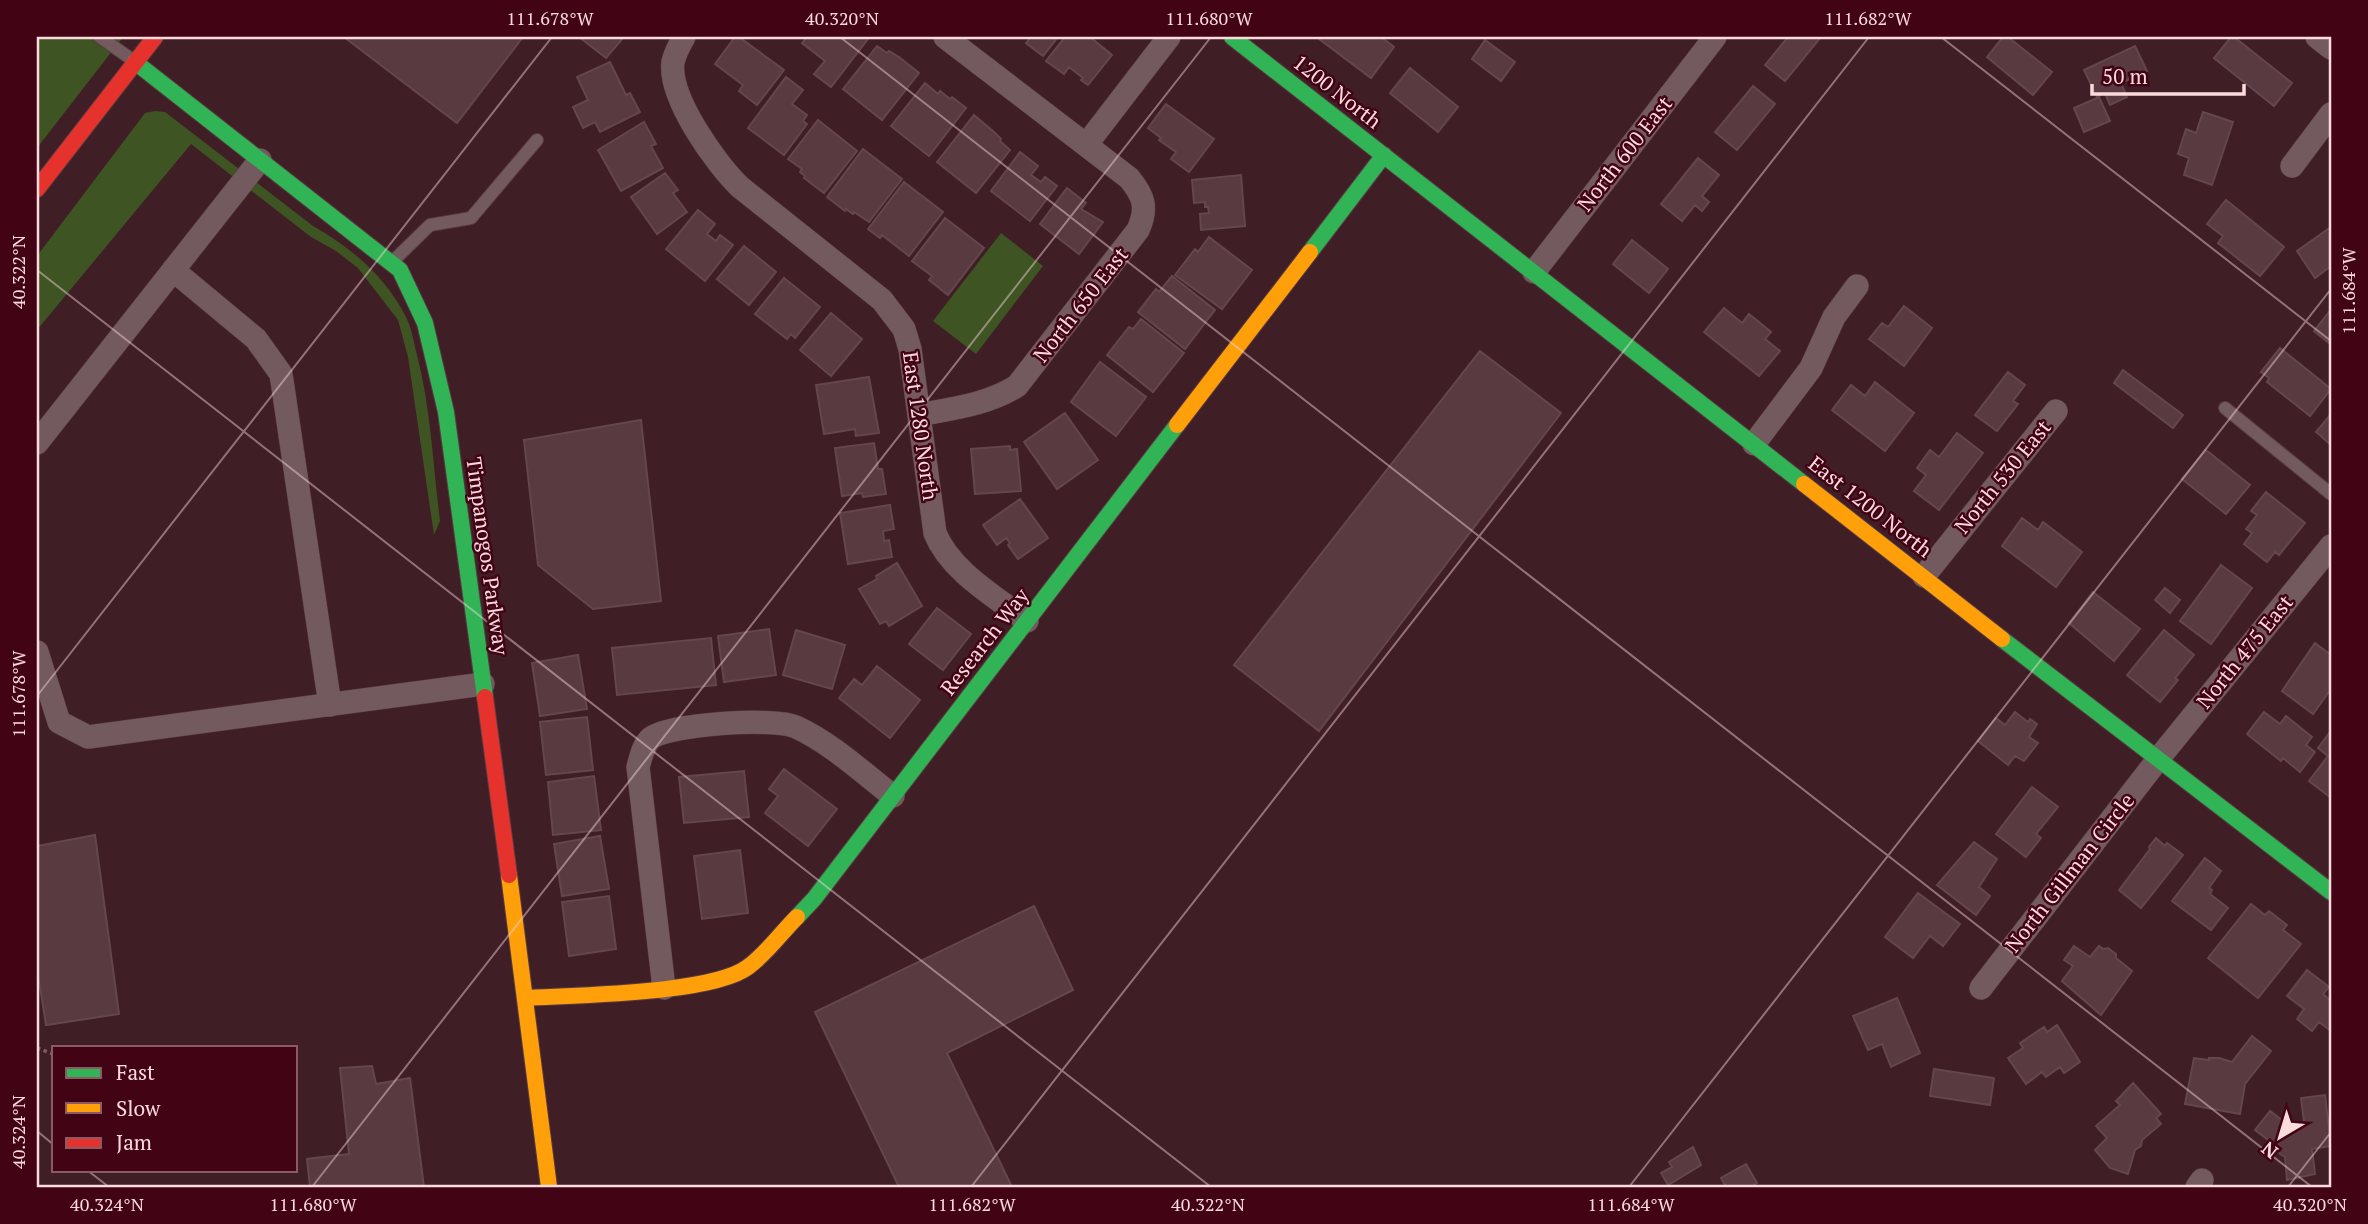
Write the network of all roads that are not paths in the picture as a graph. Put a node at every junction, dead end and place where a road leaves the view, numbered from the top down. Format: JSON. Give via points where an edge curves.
{"nodes":[{"id":1,"x":100,"y":37,"type":"edge"},
{"id":2,"x":155,"y":37,"type":"edge"},
{"id":3,"x":684,"y":37,"type":"edge"},
{"id":4,"x":944,"y":37,"type":"edge"},
{"id":5,"x":1169,"y":37,"type":"edge"},
{"id":6,"x":1231,"y":37,"type":"edge"},
{"id":7,"x":1715,"y":37,"type":"edge"},
{"id":8,"x":2317,"y":37,"type":"edge"},
{"id":9,"x":2331,"y":48,"type":"edge"},
{"id":10,"x":135,"y":62,"type":"junction"},
{"id":11,"x":2331,"y":114,"type":"edge"},
{"id":12,"x":537,"y":140,"type":"dead end"},
{"id":13,"x":1086,"y":145,"type":"junction"},
{"id":14,"x":1384,"y":155,"type":"junction"},
{"id":15,"x":260,"y":160,"type":"junction"},
{"id":16,"x":2292,"y":166,"type":"dead end"},
{"id":17,"x":37,"y":189,"type":"edge"},
{"id":18,"x":391,"y":263,"type":"junction"},
{"id":19,"x":173,"y":270,"type":"junction"},
{"id":20,"x":1534,"y":272,"type":"junction"},
{"id":21,"x":1857,"y":286,"type":"dead end"},
{"id":22,"x":2225,"y":408,"type":"dead end"},
{"id":23,"x":2056,"y":411,"type":"dead end"},
{"id":24,"x":919,"y":415,"type":"junction"},
{"id":25,"x":37,"y":443,"type":"edge"},
{"id":26,"x":1754,"y":444,"type":"junction"},
{"id":27,"x":2331,"y":494,"type":"edge"},
{"id":28,"x":2331,"y":546,"type":"edge"},
{"id":29,"x":1924,"y":576,"type":"junction"},
{"id":30,"x":1027,"y":621,"type":"junction"},
{"id":31,"x":37,"y":652,"type":"edge"},
{"id":32,"x":483,"y":684,"type":"junction"},
{"id":33,"x":330,"y":705,"type":"junction"},
{"id":34,"x":2159,"y":758,"type":"junction"},
{"id":35,"x":892,"y":796,"type":"junction"},
{"id":36,"x":2325,"y":882,"type":"edge"},
{"id":37,"x":664,"y":988,"type":"junction"},
{"id":38,"x":1981,"y":988,"type":"dead end"},
{"id":39,"x":526,"y":998,"type":"junction"},
{"id":40,"x":549,"y":1187,"type":"edge"}],
"edges":[{"from":1,"to":10,"type":"lane"},
{"from":2,"to":10,"type":"street"},
{"from":3,"to":24,"type":"street","name":"East 1280 North","via":[[673,62],[674,75],[680,97],[708,150],[740,187],[893,312],[910,349]]},
{"from":4,"to":13,"type":"street","name":"North 650 East"},
{"from":5,"to":13,"type":"street"},
{"from":6,"to":14,"type":"street","name":"1200 North"},
{"from":7,"to":20,"type":"street","name":"North 600 East"},
{"from":8,"to":9,"type":"street"},
{"from":10,"to":15,"type":"street","name":"Timpanogos Parkway"},
{"from":10,"to":17,"type":"street"},
{"from":11,"to":16,"type":"street"},
{"from":12,"to":18,"type":"lane","via":[[471,218],[430,225]]},
{"from":13,"to":24,"type":"street","name":"North 650 East","via":[[1140,191],[1145,205],[1139,230],[1017,386],[982,403]]},
{"from":14,"to":20,"type":"street","name":"East 1200 North"},
{"from":14,"to":30,"type":"street","name":"Research Way"},
{"from":15,"to":18,"type":"street","name":"Timpanogos Parkway"},
{"from":15,"to":19,"type":"street"},
{"from":18,"to":32,"type":"street","name":"Timpanogos Parkway","via":[[400,270],[425,323],[446,412]]},
{"from":19,"to":25,"type":"street"},
{"from":19,"to":33,"type":"street","via":[[256,339],[281,374]]},
{"from":20,"to":26,"type":"street","name":"East 1200 North"},
{"from":21,"to":26,"type":"street","via":[[1833,317],[1811,368]]},
{"from":22,"to":27,"type":"lane"},
{"from":23,"to":29,"type":"street","name":"North 530 East"},
{"from":24,"to":30,"type":"street","name":"East 1280 North","via":[[940,547],[952,562]]},
{"from":26,"to":29,"type":"street","name":"East 1200 North"},
{"from":28,"to":34,"type":"street","name":"North 475 East"},
{"from":29,"to":34,"type":"street","name":"East 1200 North"},
{"from":30,"to":35,"type":"street","name":"Research Way"},
{"from":31,"to":33,"type":"street","via":[[59,722],[88,737]]},
{"from":32,"to":33,"type":"street"},
{"from":32,"to":39,"type":"street","name":"Timpanogos Parkway"},
{"from":34,"to":36,"type":"street","name":"East 1200 North"},
{"from":34,"to":38,"type":"street","name":"North Gillman Circle"},
{"from":35,"to":37,"type":"street","name":"Research Way","via":[[814,899],[748,967],[723,979]]},
{"from":35,"to":37,"type":"street","via":[[824,743],[792,725],[744,722],[671,731],[650,739],[638,767]]},
{"from":37,"to":39,"type":"street","name":"Research Way"},
{"from":39,"to":40,"type":"street","name":"Timpanogos Parkway"}]}
